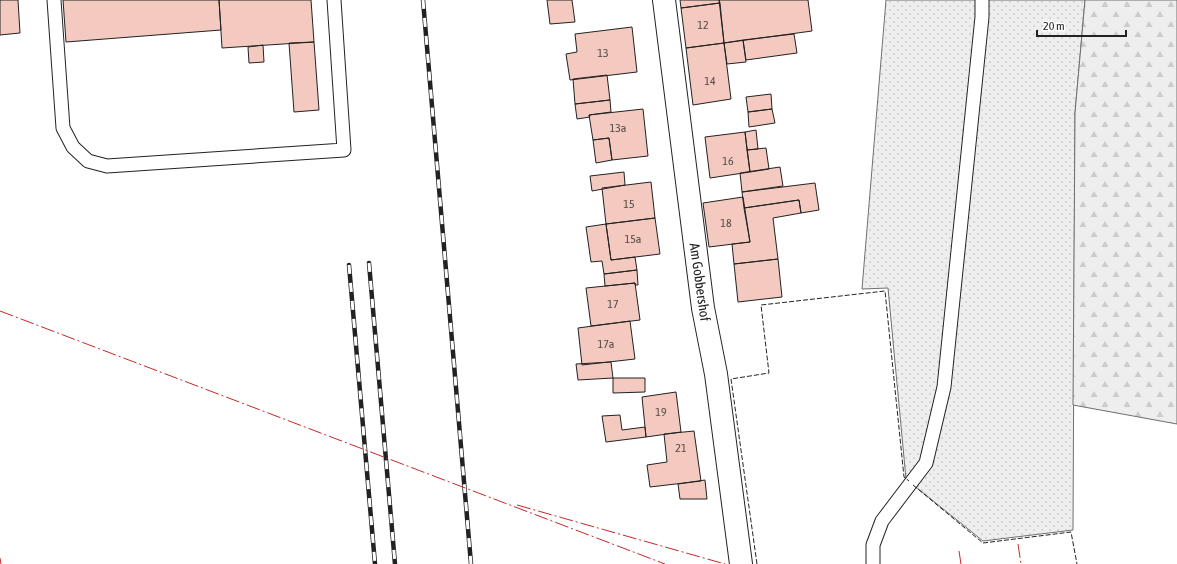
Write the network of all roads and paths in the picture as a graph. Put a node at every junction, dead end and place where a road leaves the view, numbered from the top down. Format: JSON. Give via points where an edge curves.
{"nodes":[{"id":1,"x":54,"y":0,"type":"edge"},
{"id":2,"x":334,"y":0,"type":"edge"},
{"id":3,"x":664,"y":0,"type":"edge"},
{"id":4,"x":982,"y":0,"type":"edge"},
{"id":5,"x":741,"y":564,"type":"edge"},
{"id":6,"x":873,"y":564,"type":"edge"}],
"edges":[{"from":1,"to":2,"type":"lane","via":[[63,128],[73,147],[88,161],[107,166],[344,150]]},
{"from":3,"to":5,"type":"street","name":"Am Gobbershof","via":[[703,308],[716,374]]},
{"from":4,"to":6,"type":"lane","via":[[944,387],[926,463],[882,521],[873,545]]}]}
